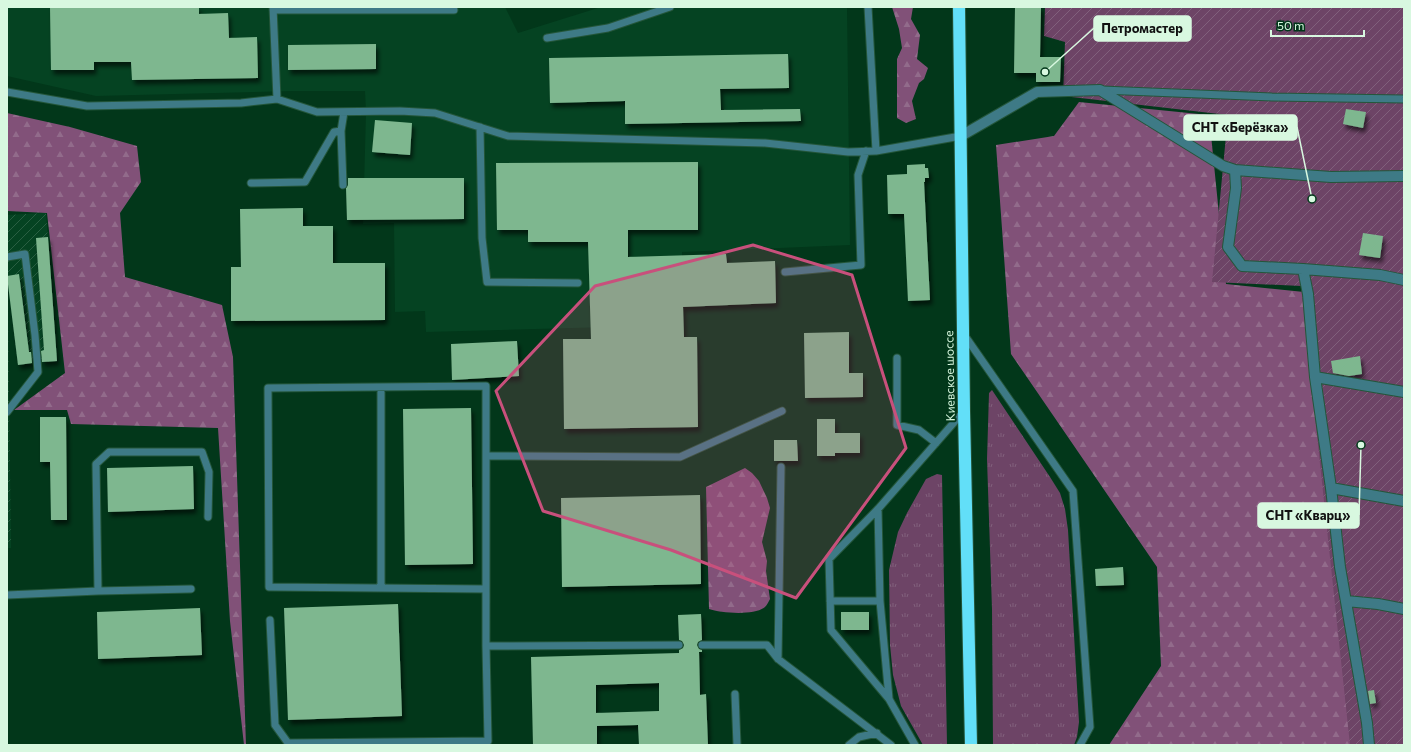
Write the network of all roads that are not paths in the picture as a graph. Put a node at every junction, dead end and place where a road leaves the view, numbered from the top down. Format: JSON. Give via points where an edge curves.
{"nodes":[{"id":1,"x":670,"y":7,"type":"edge"},
{"id":2,"x":868,"y":7,"type":"edge"},
{"id":3,"x":959,"y":7,"type":"edge"},
{"id":4,"x":273,"y":9,"type":"edge"},
{"id":5,"x":454,"y":10,"type":"dead end"},
{"id":6,"x":547,"y":38,"type":"dead end"},
{"id":7,"x":1100,"y":90,"type":"junction"},
{"id":8,"x":7,"y":92,"type":"edge"},
{"id":9,"x":277,"y":99,"type":"junction"},
{"id":10,"x":1404,"y":99,"type":"edge"},
{"id":11,"x":344,"y":112,"type":"junction"},
{"id":12,"x":480,"y":127,"type":"junction"},
{"id":13,"x":341,"y":131,"type":"junction"},
{"id":14,"x":961,"y":136,"type":"junction"},
{"id":15,"x":876,"y":150,"type":"junction"},
{"id":16,"x":866,"y":151,"type":"junction"},
{"id":17,"x":1235,"y":170,"type":"junction"},
{"id":18,"x":1404,"y":176,"type":"edge"},
{"id":19,"x":251,"y":183,"type":"dead end"},
{"id":20,"x":343,"y":185,"type":"dead end"},
{"id":21,"x":7,"y":257,"type":"edge"},
{"id":22,"x":1304,"y":269,"type":"junction"},
{"id":23,"x":785,"y":272,"type":"dead end"},
{"id":24,"x":1404,"y":280,"type":"edge"},
{"id":25,"x":578,"y":283,"type":"dead end"},
{"id":26,"x":964,"y":335,"type":"junction"},
{"id":27,"x":897,"y":358,"type":"dead end"},
{"id":28,"x":1315,"y":377,"type":"junction"},
{"id":29,"x":381,"y":387,"type":"junction"},
{"id":30,"x":1404,"y":392,"type":"edge"},
{"id":31,"x":782,"y":411,"type":"dead end"},
{"id":32,"x":964,"y":411,"type":"junction"},
{"id":33,"x":7,"y":412,"type":"edge"},
{"id":34,"x":936,"y":443,"type":"junction"},
{"id":35,"x":486,"y":456,"type":"junction"},
{"id":36,"x":781,"y":467,"type":"dead end"},
{"id":37,"x":1331,"y":488,"type":"junction"},
{"id":38,"x":1404,"y":501,"type":"edge"},
{"id":39,"x":878,"y":509,"type":"junction"},
{"id":40,"x":208,"y":517,"type":"dead end"},
{"id":41,"x":381,"y":588,"type":"junction"},
{"id":42,"x":191,"y":589,"type":"dead end"},
{"id":43,"x":486,"y":590,"type":"junction"},
{"id":44,"x":98,"y":591,"type":"junction"},
{"id":45,"x":7,"y":595,"type":"edge"},
{"id":46,"x":830,"y":601,"type":"junction"},
{"id":47,"x":880,"y":601,"type":"junction"},
{"id":48,"x":1346,"y":601,"type":"junction"},
{"id":49,"x":1404,"y":608,"type":"edge"},
{"id":50,"x":270,"y":620,"type":"dead end"},
{"id":51,"x":679,"y":645,"type":"dead end"},
{"id":52,"x":486,"y":646,"type":"junction"},
{"id":53,"x":702,"y":646,"type":"dead end"},
{"id":54,"x":778,"y":659,"type":"junction"},
{"id":55,"x":735,"y":694,"type":"dead end"},
{"id":56,"x":889,"y":699,"type":"junction"},
{"id":57,"x":971,"y":732,"type":"junction"},
{"id":58,"x":877,"y":734,"type":"junction"},
{"id":59,"x":737,"y":745,"type":"edge"},
{"id":60,"x":849,"y":745,"type":"edge"},
{"id":61,"x":891,"y":745,"type":"edge"},
{"id":62,"x":915,"y":745,"type":"edge"},
{"id":63,"x":963,"y":745,"type":"edge"},
{"id":64,"x":971,"y":745,"type":"edge"},
{"id":65,"x":1080,"y":745,"type":"edge"},
{"id":66,"x":1369,"y":745,"type":"edge"}],
"edges":[{"from":1,"to":6,"type":"lane","via":[[608,28]]},
{"from":2,"to":15,"type":"lane"},
{"from":3,"to":14,"type":"highway","name":"Киевское шоссе"},
{"from":4,"to":5,"type":"lane"},
{"from":4,"to":9,"type":"lane"},
{"from":7,"to":10,"type":"lane"},
{"from":7,"to":14,"type":"street","via":[[1037,92]]},
{"from":7,"to":17,"type":"street","via":[[1223,166]]},
{"from":8,"to":9,"type":"lane","via":[[87,106],[241,103]]},
{"from":9,"to":11,"type":"lane","via":[[317,112]]},
{"from":11,"to":12,"type":"lane","via":[[435,113]]},
{"from":11,"to":13,"type":"lane"},
{"from":12,"to":16,"type":"lane","via":[[508,136],[766,143],[848,152]]},
{"from":12,"to":25,"type":"lane","via":[[482,238],[487,282]]},
{"from":13,"to":19,"type":"lane","via":[[334,132],[305,182]]},
{"from":13,"to":20,"type":"lane"},
{"from":14,"to":15,"type":"lane"},
{"from":14,"to":26,"type":"highway","name":"Киевское шоссе"},
{"from":15,"to":16,"type":"lane"},
{"from":16,"to":23,"type":"lane","via":[[858,175],[861,265]]},
{"from":17,"to":18,"type":"street","via":[[1331,177]]},
{"from":17,"to":22,"type":"street","via":[[1236,188],[1228,247],[1242,266]]},
{"from":21,"to":33,"type":"lane","via":[[25,254],[38,372]]},
{"from":22,"to":24,"type":"street","via":[[1380,275]]},
{"from":22,"to":28,"type":"street"},
{"from":26,"to":32,"type":"highway","name":"Киевское шоссе"},
{"from":26,"to":65,"type":"lane","via":[[1074,491],[1090,727]]},
{"from":27,"to":34,"type":"lane","via":[[897,425],[919,430]]},
{"from":28,"to":30,"type":"street"},
{"from":28,"to":37,"type":"street"},
{"from":29,"to":35,"type":"lane","via":[[486,386]]},
{"from":29,"to":41,"type":"lane"},
{"from":29,"to":41,"type":"lane","via":[[268,388],[269,587]]},
{"from":31,"to":35,"type":"lane","via":[[680,457]]},
{"from":32,"to":34,"type":"lane"},
{"from":32,"to":57,"type":"highway","name":"Киевское шоссе"},
{"from":34,"to":39,"type":"lane"},
{"from":35,"to":43,"type":"lane"},
{"from":36,"to":54,"type":"lane"},
{"from":37,"to":38,"type":"street"},
{"from":37,"to":48,"type":"street"},
{"from":39,"to":46,"type":"lane","via":[[829,559]]},
{"from":39,"to":47,"type":"lane"},
{"from":40,"to":44,"type":"lane","via":[[208,472],[202,452],[109,452],[96,464]]},
{"from":41,"to":43,"type":"lane"},
{"from":42,"to":44,"type":"lane"},
{"from":43,"to":52,"type":"lane"},
{"from":44,"to":45,"type":"lane"},
{"from":46,"to":47,"type":"lane"},
{"from":46,"to":56,"type":"lane","via":[[831,630]]},
{"from":47,"to":56,"type":"lane"},
{"from":48,"to":49,"type":"street"},
{"from":48,"to":66,"type":"street"},
{"from":50,"to":52,"type":"lane","via":[[275,725],[288,742],[488,742]]},
{"from":51,"to":52,"type":"lane"},
{"from":53,"to":54,"type":"lane","via":[[767,645]]},
{"from":54,"to":58,"type":"lane"},
{"from":55,"to":59,"type":"lane"},
{"from":56,"to":62,"type":"lane"},
{"from":57,"to":63,"type":"lane"},
{"from":57,"to":64,"type":"highway","name":"Киевское шоссе"},
{"from":58,"to":60,"type":"lane","via":[[859,737]]},
{"from":58,"to":61,"type":"lane"}]}
